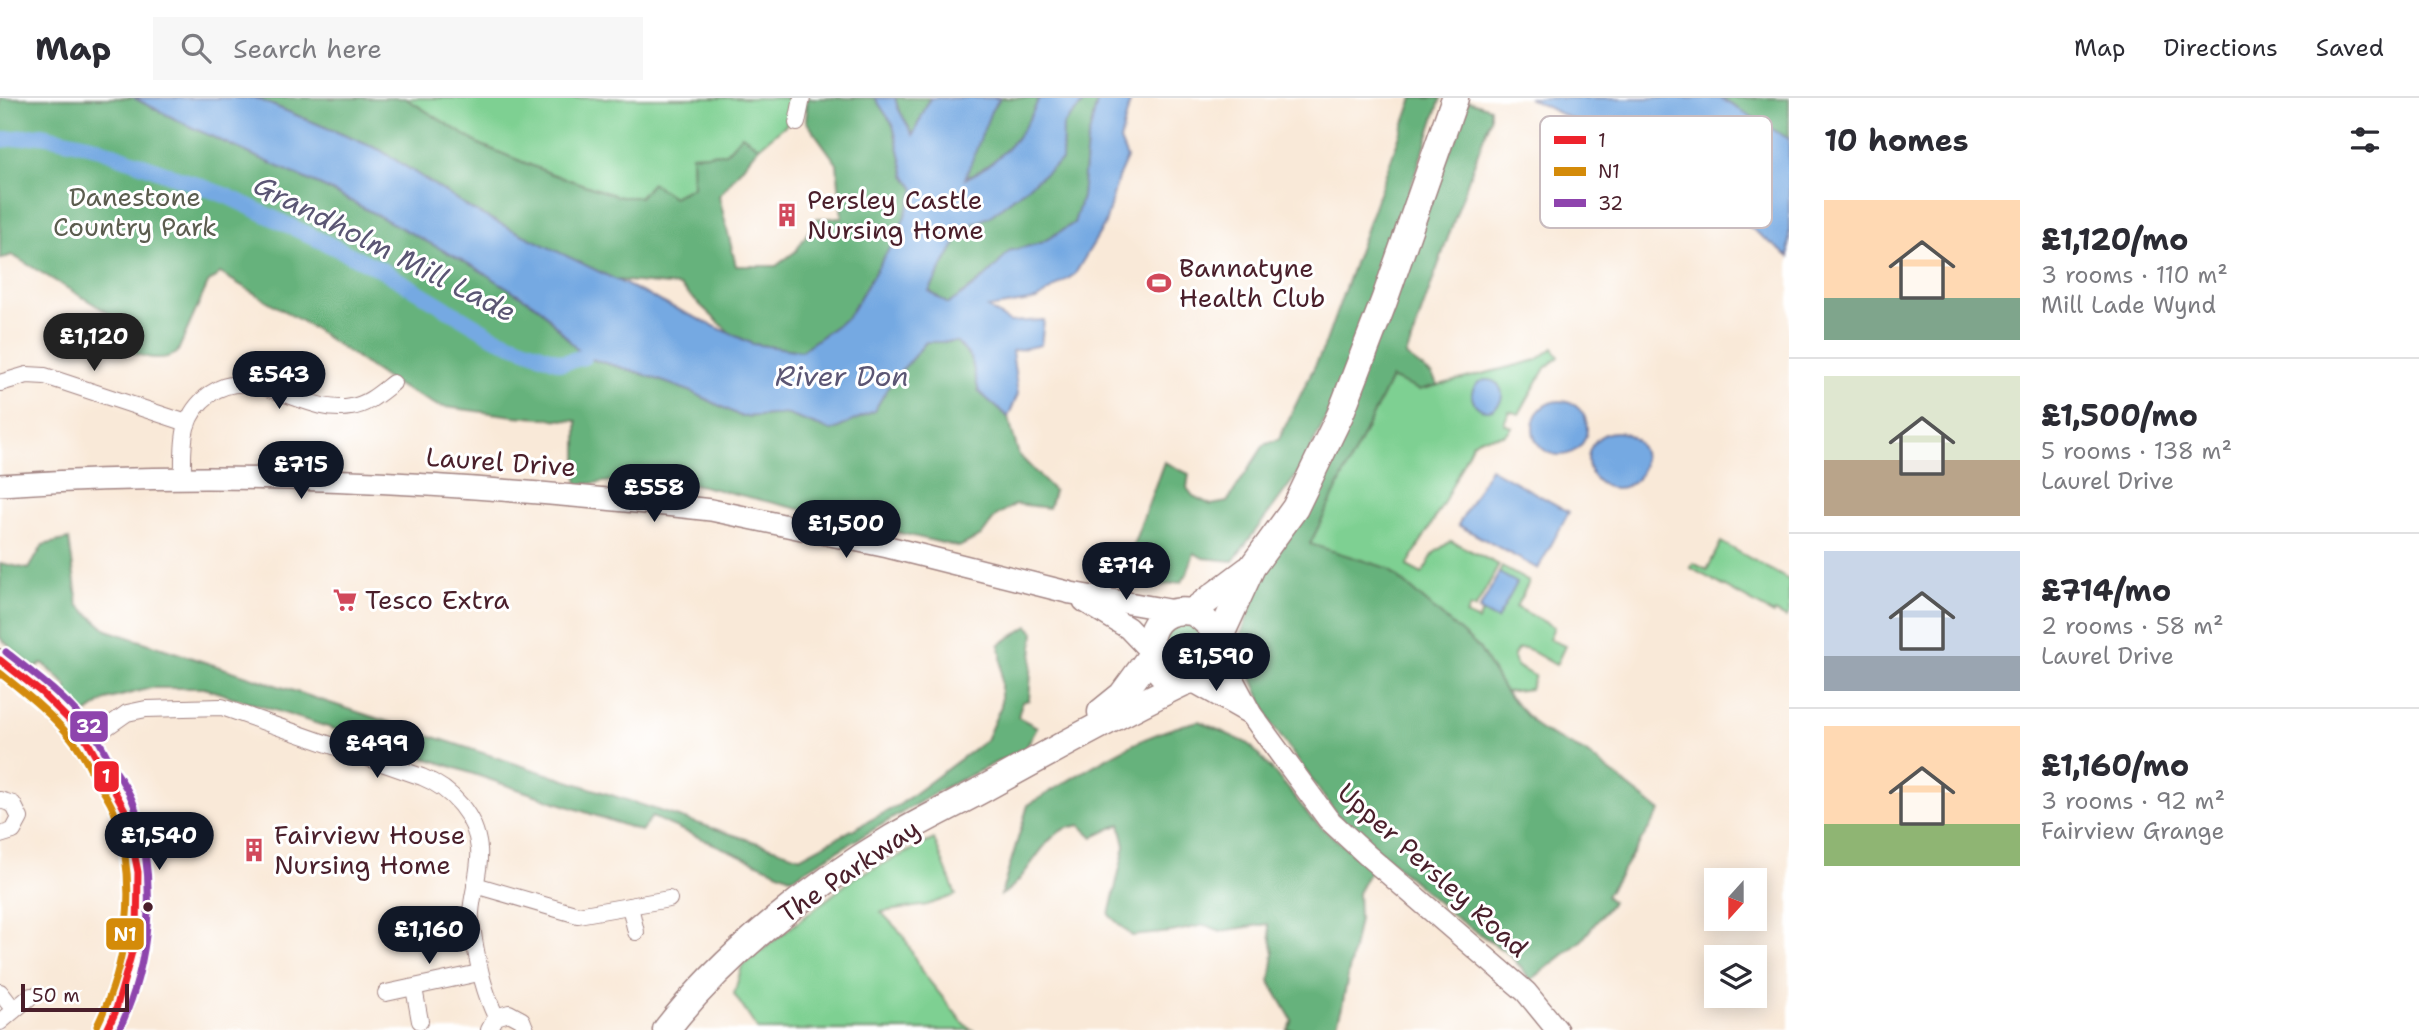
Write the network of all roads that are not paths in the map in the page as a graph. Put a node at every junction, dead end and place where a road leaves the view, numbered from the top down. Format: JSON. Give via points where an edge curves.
{"nodes":[{"id":1,"x":802,"y":98,"type":"edge"},
{"id":2,"x":1453,"y":104,"type":"edge"},
{"id":3,"x":797,"y":123,"type":"dead end"},
{"id":4,"x":0,"y":383,"type":"edge"},
{"id":5,"x":393,"y":383,"type":"dead end"},
{"id":6,"x":187,"y":423,"type":"junction"},
{"id":7,"x":183,"y":477,"type":"junction"},
{"id":8,"x":0,"y":485,"type":"edge"},
{"id":9,"x":1252,"y":567,"type":"junction"},
{"id":10,"x":1072,"y":593,"type":"junction"},
{"id":11,"x":1186,"y":612,"type":"junction"},
{"id":12,"x":1218,"y":646,"type":"junction"},
{"id":13,"x":1150,"y":654,"type":"junction"},
{"id":14,"x":0,"y":660,"type":"edge"},
{"id":15,"x":1189,"y":681,"type":"junction"},
{"id":16,"x":1251,"y":714,"type":"junction"},
{"id":17,"x":87,"y":741,"type":"junction"},
{"id":18,"x":1058,"y":746,"type":"junction"},
{"id":19,"x":0,"y":800,"type":"edge"},
{"id":20,"x":0,"y":835,"type":"edge"},
{"id":21,"x":475,"y":885,"type":"junction"},
{"id":22,"x":669,"y":900,"type":"dead end"},
{"id":23,"x":630,"y":906,"type":"junction"},
{"id":24,"x":636,"y":932,"type":"dead end"},
{"id":25,"x":480,"y":973,"type":"junction"},
{"id":26,"x":414,"y":988,"type":"junction"},
{"id":27,"x":0,"y":992,"type":"edge"},
{"id":28,"x":386,"y":993,"type":"dead end"},
{"id":29,"x":31,"y":996,"type":"dead end"},
{"id":30,"x":15,"y":1010,"type":"junction"},
{"id":31,"x":420,"y":1021,"type":"dead end"},
{"id":32,"x":0,"y":1023,"type":"edge"},
{"id":33,"x":493,"y":1024,"type":"edge"},
{"id":34,"x":107,"y":1030,"type":"edge"},
{"id":35,"x":526,"y":1030,"type":"edge"},
{"id":36,"x":666,"y":1030,"type":"edge"},
{"id":37,"x":1558,"y":1030,"type":"edge"}],
"edges":[{"from":1,"to":3,"type":"street"},
{"from":2,"to":9,"type":"main road","via":[[1340,415],[1295,508]]},
{"from":4,"to":6,"type":"street","via":[[27,375],[45,376]]},
{"from":5,"to":6,"type":"street","via":[[352,407],[327,408],[239,383],[216,390],[197,404]]},
{"from":6,"to":7,"type":"street"},
{"from":7,"to":8,"type":"street","name":"Laurel Drive"},
{"from":7,"to":10,"type":"street","name":"Laurel Drive","via":[[392,482],[711,510]]},
{"from":9,"to":11,"type":"main road"},
{"from":9,"to":12,"type":"main road"},
{"from":10,"to":11,"type":"street","name":"Laurel Drive"},
{"from":10,"to":13,"type":"street","name":"Laurel Drive","via":[[1128,628]]},
{"from":11,"to":12,"type":"main road","via":[[1204,618],[1213,628]]},
{"from":11,"to":13,"type":"main road","via":[[1156,624]]},
{"from":12,"to":15,"type":"main road","via":[[1216,660],[1206,673]]},
{"from":12,"to":16,"type":"street","name":"Upper Persley Road"},
{"from":13,"to":15,"type":"main road","via":[[1165,676]]},
{"from":13,"to":18,"type":"main road","via":[[1122,695]]},
{"from":14,"to":17,"type":"street","via":[[42,693]]},
{"from":15,"to":16,"type":"street","name":"Upper Persley Road"},
{"from":15,"to":18,"type":"main road"},
{"from":16,"to":37,"type":"street","name":"Upper Persley Road","via":[[1328,819],[1525,992]]},
{"from":17,"to":21,"type":"street","via":[[127,713],[222,707],[422,777],[446,788],[472,825],[479,850]]},
{"from":17,"to":34,"type":"street","via":[[127,812],[138,872],[134,951]]},
{"from":18,"to":36,"type":"main road","name":"The Parkway","via":[[892,838],[811,891],[696,994]]},
{"from":19,"to":20,"type":"street","via":[[13,804],[20,818],[13,831]]},
{"from":21,"to":23,"type":"street","via":[[578,915]]},
{"from":21,"to":25,"type":"street","via":[[470,916]]},
{"from":22,"to":23,"type":"street"},
{"from":23,"to":24,"type":"street"},
{"from":25,"to":26,"type":"street"},
{"from":25,"to":33,"type":"street"},
{"from":26,"to":28,"type":"street"},
{"from":26,"to":31,"type":"street"},
{"from":27,"to":30,"type":"street"},
{"from":29,"to":30,"type":"street"},
{"from":30,"to":32,"type":"street"},
{"from":33,"to":35,"type":"street","via":[[509,1013],[522,1020]]}]}
